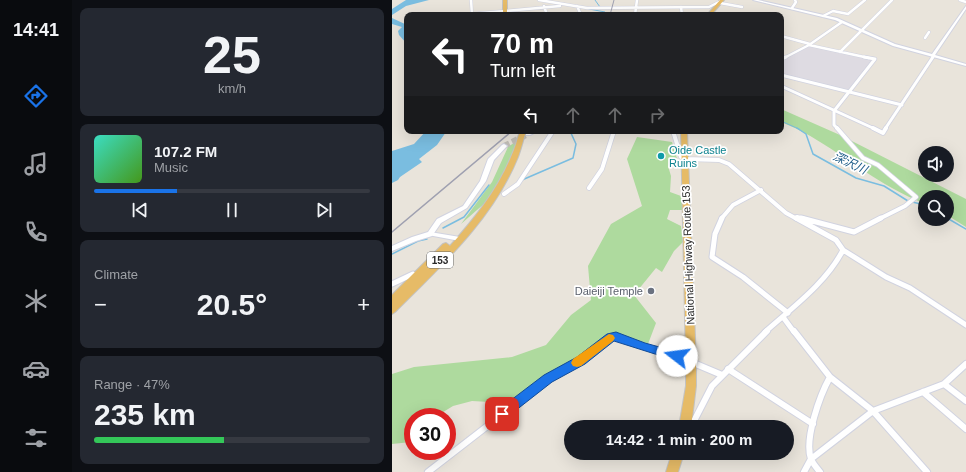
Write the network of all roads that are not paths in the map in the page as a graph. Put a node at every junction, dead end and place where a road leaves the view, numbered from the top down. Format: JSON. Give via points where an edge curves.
{"nodes":[{"id":1,"x":471,"y":0,"type":"edge"},
{"id":2,"x":505,"y":0,"type":"edge"},
{"id":3,"x":508,"y":0,"type":"edge"},
{"id":4,"x":541,"y":0,"type":"edge"},
{"id":5,"x":574,"y":0,"type":"edge"},
{"id":6,"x":637,"y":0,"type":"edge"},
{"id":7,"x":754,"y":0,"type":"edge"},
{"id":8,"x":795,"y":0,"type":"edge"},
{"id":9,"x":864,"y":0,"type":"edge"},
{"id":10,"x":892,"y":0,"type":"edge"},
{"id":11,"x":960,"y":0,"type":"edge"},
{"id":12,"x":721,"y":1,"type":"edge"},
{"id":13,"x":966,"y":2,"type":"edge"},
{"id":14,"x":568,"y":4,"type":"junction"},
{"id":15,"x":577,"y":6,"type":"junction"},
{"id":16,"x":545,"y":7,"type":"junction"},
{"id":17,"x":681,"y":7,"type":"junction"},
{"id":18,"x":742,"y":7,"type":"dead end"},
{"id":19,"x":966,"y":7,"type":"edge"},
{"id":20,"x":636,"y":8,"type":"junction"},
{"id":21,"x":792,"y":8,"type":"junction"},
{"id":22,"x":472,"y":12,"type":"edge"},
{"id":23,"x":507,"y":12,"type":"edge"},
{"id":24,"x":507,"y":12,"type":"edge"},
{"id":25,"x":513,"y":12,"type":"edge"},
{"id":26,"x":546,"y":12,"type":"edge"},
{"id":27,"x":580,"y":12,"type":"edge"},
{"id":28,"x":635,"y":12,"type":"edge"},
{"id":29,"x":682,"y":12,"type":"edge"},
{"id":30,"x":712,"y":12,"type":"edge"},
{"id":31,"x":823,"y":16,"type":"junction"},
{"id":32,"x":842,"y":22,"type":"junction"},
{"id":33,"x":862,"y":31,"type":"junction"},
{"id":34,"x":929,"y":32,"type":"dead end"},
{"id":35,"x":784,"y":37,"type":"edge"},
{"id":36,"x":925,"y":38,"type":"dead end"},
{"id":37,"x":810,"y":45,"type":"junction"},
{"id":38,"x":840,"y":52,"type":"junction"},
{"id":39,"x":933,"y":56,"type":"junction"},
{"id":40,"x":784,"y":58,"type":"edge"},
{"id":41,"x":966,"y":65,"type":"edge"},
{"id":42,"x":784,"y":76,"type":"edge"},
{"id":43,"x":784,"y":87,"type":"edge"},
{"id":44,"x":848,"y":91,"type":"junction"},
{"id":45,"x":902,"y":105,"type":"junction"},
{"id":46,"x":834,"y":111,"type":"junction"},
{"id":47,"x":525,"y":134,"type":"edge"},
{"id":48,"x":551,"y":134,"type":"edge"},
{"id":49,"x":613,"y":134,"type":"edge"},
{"id":50,"x":675,"y":134,"type":"edge"},
{"id":51,"x":684,"y":134,"type":"edge"},
{"id":52,"x":504,"y":146,"type":"tunnel mouth"},
{"id":53,"x":685,"y":159,"type":"junction"},
{"id":54,"x":588,"y":188,"type":"dead end"},
{"id":55,"x":761,"y":190,"type":"junction"},
{"id":56,"x":504,"y":194,"type":"dead end"},
{"id":57,"x":795,"y":219,"type":"junction"},
{"id":58,"x":430,"y":234,"type":"junction"},
{"id":59,"x":457,"y":239,"type":"junction"},
{"id":60,"x":392,"y":249,"type":"edge"},
{"id":61,"x":843,"y":250,"type":"junction"},
{"id":62,"x":413,"y":274,"type":"dead end"},
{"id":63,"x":392,"y":284,"type":"edge"},
{"id":64,"x":392,"y":301,"type":"edge"},
{"id":65,"x":392,"y":310,"type":"edge"},
{"id":66,"x":788,"y":313,"type":"junction"},
{"id":67,"x":783,"y":318,"type":"junction"},
{"id":68,"x":966,"y":325,"type":"edge"},
{"id":69,"x":691,"y":363,"type":"junction"},
{"id":70,"x":966,"y":364,"type":"edge"},
{"id":71,"x":728,"y":369,"type":"junction"},
{"id":72,"x":722,"y":375,"type":"junction"},
{"id":73,"x":830,"y":377,"type":"junction"},
{"id":74,"x":944,"y":384,"type":"junction"},
{"id":75,"x":923,"y":392,"type":"junction"},
{"id":76,"x":966,"y":401,"type":"edge"},
{"id":77,"x":873,"y":411,"type":"junction"},
{"id":78,"x":686,"y":420,"type":"edge"},
{"id":79,"x":695,"y":420,"type":"edge"},
{"id":80,"x":813,"y":424,"type":"junction"},
{"id":81,"x":966,"y":429,"type":"edge"},
{"id":82,"x":811,"y":459,"type":"junction"},
{"id":83,"x":676,"y":460,"type":"edge"},
{"id":84,"x":428,"y":472,"type":"edge"},
{"id":85,"x":672,"y":472,"type":"edge"},
{"id":86,"x":804,"y":472,"type":"edge"},
{"id":87,"x":820,"y":472,"type":"edge"},
{"id":88,"x":927,"y":472,"type":"edge"}],
"edges":[{"from":1,"to":22,"type":"street"},
{"from":2,"to":23,"type":"highway"},
{"from":3,"to":24,"type":"highway"},
{"from":4,"to":14,"type":"street"},
{"from":4,"to":16,"type":"street"},
{"from":5,"to":14,"type":"street"},
{"from":6,"to":20,"type":"street"},
{"from":7,"to":21,"type":"street"},
{"from":8,"to":21,"type":"street"},
{"from":9,"to":31,"type":"street","via":[[848,14],[833,11]]},
{"from":10,"to":33,"type":"street"},
{"from":11,"to":13,"type":"street"},
{"from":12,"to":17,"type":"street","via":[[711,7]]},
{"from":12,"to":18,"type":"street"},
{"from":12,"to":30,"type":"highway"},
{"from":14,"to":15,"type":"street"},
{"from":14,"to":16,"type":"street"},
{"from":15,"to":20,"type":"street"},
{"from":15,"to":27,"type":"street"},
{"from":16,"to":25,"type":"street"},
{"from":16,"to":26,"type":"street"},
{"from":17,"to":20,"type":"street"},
{"from":17,"to":29,"type":"street"},
{"from":19,"to":39,"type":"street"},
{"from":20,"to":28,"type":"street"},
{"from":21,"to":31,"type":"street"},
{"from":31,"to":32,"type":"street"},
{"from":32,"to":33,"type":"street"},
{"from":32,"to":37,"type":"street"},
{"from":33,"to":38,"type":"street"},
{"from":33,"to":39,"type":"street","via":[[894,45]]},
{"from":34,"to":36,"type":"street"},
{"from":35,"to":37,"type":"street"},
{"from":37,"to":38,"type":"street"},
{"from":37,"to":40,"type":"street"},
{"from":38,"to":44,"type":"street","via":[[875,59]]},
{"from":39,"to":41,"type":"street"},
{"from":39,"to":45,"type":"street"},
{"from":42,"to":44,"type":"street"},
{"from":43,"to":46,"type":"street"},
{"from":44,"to":45,"type":"street"},
{"from":44,"to":46,"type":"street"},
{"from":45,"to":46,"type":"street","via":[[883,133]]},
{"from":46,"to":57,"type":"street","via":[[834,125],[863,158],[878,165],[916,197],[854,232],[797,217]]},
{"from":47,"to":59,"type":"highway","number":"153","via":[[509,170],[485,207]]},
{"from":48,"to":56,"type":"street","via":[[518,184]]},
{"from":49,"to":54,"type":"street","via":[[602,169]]},
{"from":50,"to":53,"type":"street","via":[[681,157]]},
{"from":51,"to":53,"type":"highway","name":"National Highway Route 153"},
{"from":52,"to":58,"type":"main road","via":[[491,159],[483,181],[468,203],[439,222]]},
{"from":53,"to":55,"type":"street","via":[[725,161]]},
{"from":53,"to":69,"type":"highway","name":"National Highway Route 153"},
{"from":55,"to":57,"type":"street"},
{"from":55,"to":66,"type":"street","via":[[726,212],[718,227],[712,257],[743,277]]},
{"from":57,"to":61,"type":"street","via":[[833,237]]},
{"from":58,"to":59,"type":"street"},
{"from":58,"to":60,"type":"main road","via":[[414,238]]},
{"from":59,"to":64,"type":"highway","number":"153"},
{"from":59,"to":65,"type":"highway","number":"153"},
{"from":61,"to":66,"type":"street","via":[[837,262]]},
{"from":61,"to":68,"type":"street","via":[[886,277],[910,288]]},
{"from":62,"to":63,"type":"street"},
{"from":66,"to":67,"type":"street"},
{"from":67,"to":71,"type":"street","via":[[755,341]]},
{"from":67,"to":73,"type":"street"},
{"from":69,"to":72,"type":"street"},
{"from":69,"to":78,"type":"highway","name":"National Highway Route 153","via":[[691,386]]},
{"from":69,"to":84,"type":"street","via":[[677,356],[611,337],[581,360],[548,379]]},
{"from":70,"to":74,"type":"street"},
{"from":71,"to":72,"type":"street"},
{"from":71,"to":80,"type":"street"},
{"from":72,"to":79,"type":"street","via":[[712,386]]},
{"from":73,"to":77,"type":"street"},
{"from":73,"to":80,"type":"street"},
{"from":74,"to":75,"type":"street"},
{"from":74,"to":76,"type":"street"},
{"from":75,"to":77,"type":"street"},
{"from":75,"to":81,"type":"street"},
{"from":77,"to":82,"type":"street"},
{"from":77,"to":88,"type":"street"},
{"from":80,"to":82,"type":"street"},
{"from":82,"to":86,"type":"street"},
{"from":82,"to":87,"type":"street"},
{"from":83,"to":85,"type":"highway"}]}
